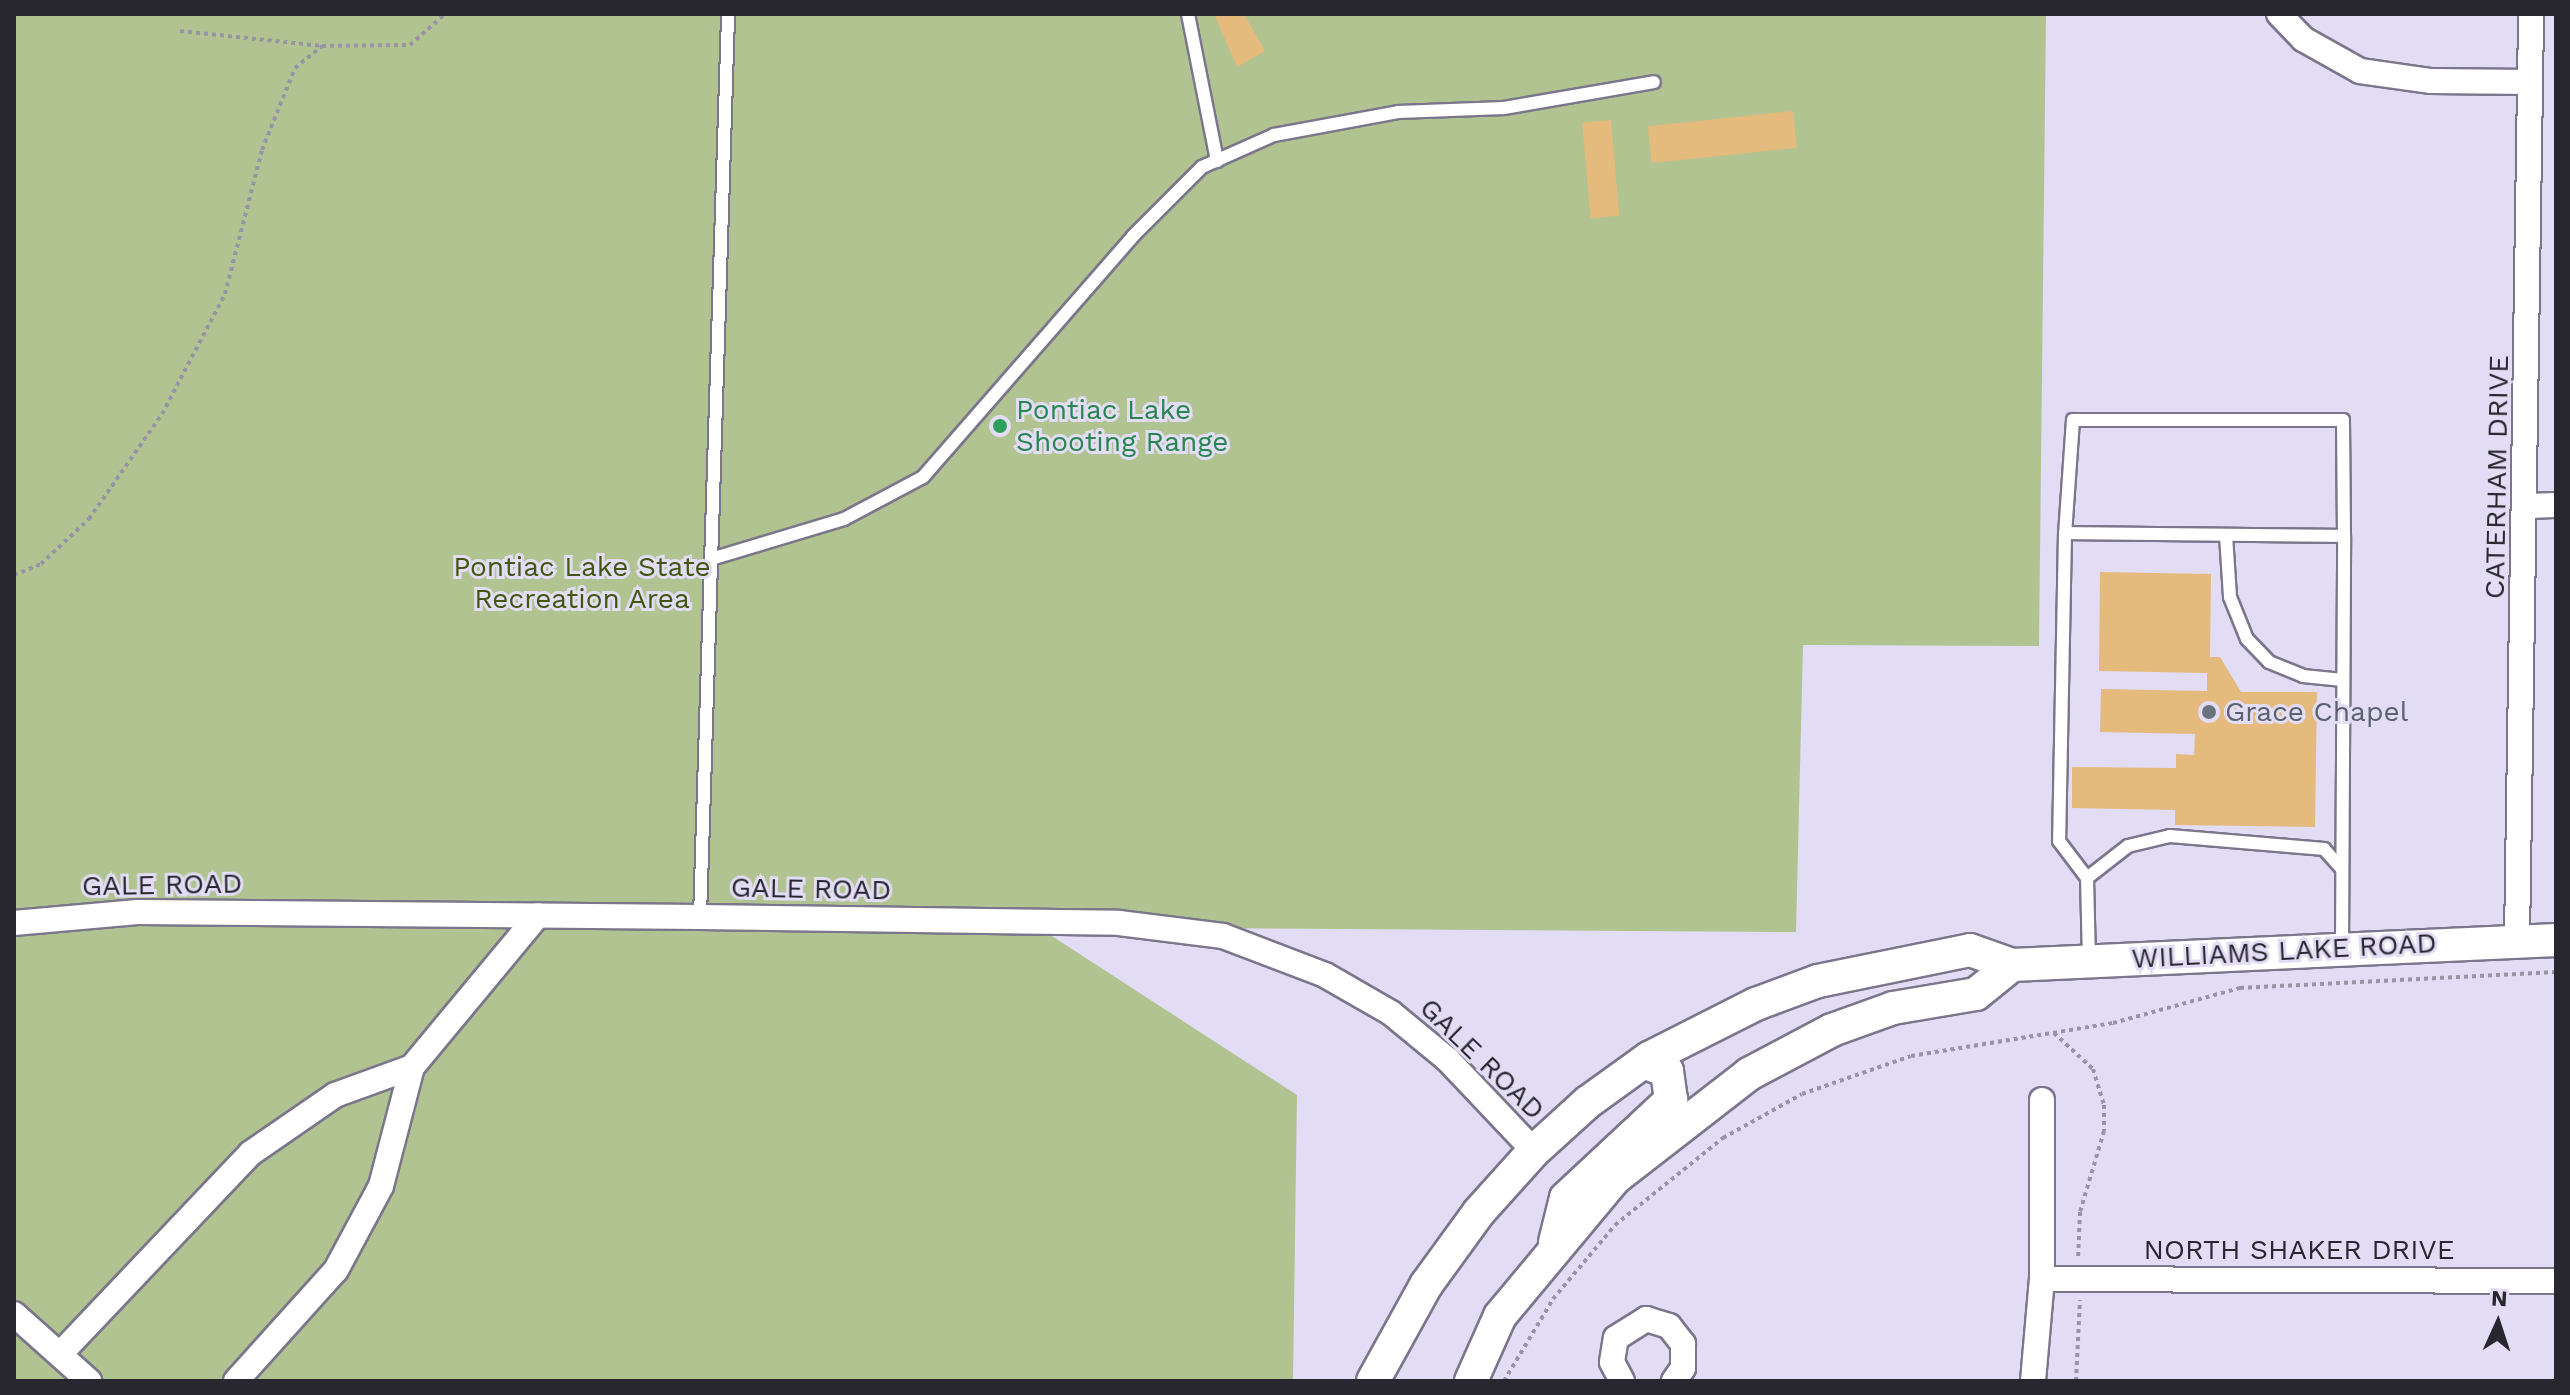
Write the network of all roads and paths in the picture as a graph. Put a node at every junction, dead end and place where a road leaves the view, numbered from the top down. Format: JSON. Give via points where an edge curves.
{"nodes":[{"id":1,"x":445,"y":14,"type":"edge"},
{"id":2,"x":728,"y":14,"type":"edge"},
{"id":3,"x":1188,"y":14,"type":"edge"},
{"id":4,"x":2279,"y":14,"type":"edge"},
{"id":5,"x":2531,"y":14,"type":"edge"},
{"id":6,"x":180,"y":31,"type":"dead end"},
{"id":7,"x":322,"y":46,"type":"junction"},
{"id":8,"x":1654,"y":82,"type":"dead end"},
{"id":9,"x":2530,"y":82,"type":"junction"},
{"id":10,"x":1217,"y":161,"type":"junction"},
{"id":11,"x":2556,"y":505,"type":"edge"},
{"id":12,"x":2527,"y":506,"type":"junction"},
{"id":13,"x":2065,"y":533,"type":"junction"},
{"id":14,"x":2226,"y":535,"type":"junction"},
{"id":15,"x":2344,"y":536,"type":"junction"},
{"id":16,"x":711,"y":559,"type":"junction"},
{"id":17,"x":14,"y":575,"type":"edge"},
{"id":18,"x":2343,"y":680,"type":"junction"},
{"id":19,"x":2342,"y":869,"type":"junction"},
{"id":20,"x":2087,"y":878,"type":"junction"},
{"id":21,"x":538,"y":915,"type":"junction"},
{"id":22,"x":700,"y":917,"type":"junction"},
{"id":23,"x":14,"y":923,"type":"edge"},
{"id":24,"x":2517,"y":940,"type":"junction"},
{"id":25,"x":2556,"y":940,"type":"edge"},
{"id":26,"x":2342,"y":948,"type":"junction"},
{"id":27,"x":2089,"y":961,"type":"junction"},
{"id":28,"x":2012,"y":965,"type":"junction"},
{"id":29,"x":2556,"y":972,"type":"edge"},
{"id":30,"x":1833,"y":978,"type":"junction"},
{"id":31,"x":1845,"y":1026,"type":"junction"},
{"id":32,"x":2054,"y":1033,"type":"junction"},
{"id":33,"x":1644,"y":1062,"type":"junction"},
{"id":34,"x":412,"y":1067,"type":"junction"},
{"id":35,"x":2042,"y":1100,"type":"dead end"},
{"id":36,"x":1534,"y":1151,"type":"junction"},
{"id":37,"x":1552,"y":1253,"type":"junction"},
{"id":38,"x":2042,"y":1279,"type":"junction"},
{"id":39,"x":2079,"y":1279,"type":"junction"},
{"id":40,"x":2556,"y":1281,"type":"edge"},
{"id":41,"x":14,"y":1314,"type":"edge"},
{"id":42,"x":62,"y":1352,"type":"junction"},
{"id":43,"x":89,"y":1381,"type":"edge"},
{"id":44,"x":236,"y":1381,"type":"edge"},
{"id":45,"x":1373,"y":1381,"type":"edge"},
{"id":46,"x":1471,"y":1381,"type":"edge"},
{"id":47,"x":1504,"y":1381,"type":"edge"},
{"id":48,"x":1622,"y":1381,"type":"edge"},
{"id":49,"x":1674,"y":1381,"type":"edge"},
{"id":50,"x":2033,"y":1381,"type":"edge"},
{"id":51,"x":2076,"y":1381,"type":"edge"}],
"edges":[{"from":1,"to":7,"type":"path","via":[[437,28],[410,45]]},
{"from":2,"to":16,"type":"lane"},
{"from":3,"to":10,"type":"lane"},
{"from":4,"to":9,"type":"street","via":[[2303,39],[2360,71],[2431,81]]},
{"from":5,"to":9,"type":"street","name":"CATERHAM DRIVE"},
{"from":6,"to":7,"type":"path"},
{"from":7,"to":17,"type":"path","via":[[295,68],[262,150],[225,294],[162,414],[89,519],[41,564]]},
{"from":8,"to":10,"type":"lane","via":[[1504,108],[1367,118],[1274,135]]},
{"from":9,"to":12,"type":"street","name":"CATERHAM DRIVE"},
{"from":10,"to":16,"type":"lane","via":[[1202,167],[1133,236],[923,477],[844,519]]},
{"from":11,"to":12,"type":"street"},
{"from":12,"to":24,"type":"street","name":"CATERHAM DRIVE"},
{"from":13,"to":14,"type":"lane"},
{"from":13,"to":15,"type":"lane","via":[[2073,420],[2343,420]]},
{"from":13,"to":20,"type":"lane","via":[[2059,841]]},
{"from":14,"to":15,"type":"lane"},
{"from":14,"to":18,"type":"lane","via":[[2230,597],[2247,639],[2269,662],[2303,676]]},
{"from":15,"to":18,"type":"lane"},
{"from":16,"to":22,"type":"lane"},
{"from":18,"to":19,"type":"lane"},
{"from":19,"to":20,"type":"lane","via":[[2324,849],[2170,836],[2128,846]]},
{"from":19,"to":26,"type":"lane"},
{"from":20,"to":27,"type":"lane"},
{"from":21,"to":22,"type":"street","name":"GALE ROAD"},
{"from":21,"to":23,"type":"street","name":"GALE ROAD","via":[[138,912]]},
{"from":21,"to":34,"type":"street"},
{"from":22,"to":36,"type":"street","name":"GALE ROAD","via":[[1119,923],[1223,936],[1325,975],[1391,1013],[1448,1060]]},
{"from":24,"to":25,"type":"main road","name":"WILLIAMS LAKE ROAD"},
{"from":24,"to":26,"type":"main road","name":"WILLIAMS LAKE ROAD"},
{"from":26,"to":27,"type":"main road","name":"WILLIAMS LAKE ROAD"},
{"from":27,"to":28,"type":"main road","name":"WILLIAMS LAKE ROAD"},
{"from":28,"to":30,"type":"main road","name":"WILLIAMS LAKE ROAD","via":[[1970,950]]},
{"from":28,"to":31,"type":"main road","via":[[1976,994],[1893,1008]]},
{"from":29,"to":32,"type":"path","via":[[2240,988],[2150,1015]]},
{"from":30,"to":31,"type":"main road","via":[[1848,1006]]},
{"from":30,"to":33,"type":"main road","name":"WILLIAMS LAKE ROAD","via":[[1756,1004]]},
{"from":31,"to":37,"type":"main road","via":[[1749,1074],[1639,1159],[1615,1178]]},
{"from":32,"to":39,"type":"path","via":[[2093,1069],[2104,1105],[2104,1131],[2080,1212]]},
{"from":32,"to":47,"type":"path","via":[[1911,1056],[1757,1116],[1681,1168],[1615,1225],[1553,1299]]},
{"from":33,"to":36,"type":"main road","name":"WILLIAMS LAKE ROAD"},
{"from":33,"to":37,"type":"main road","via":[[1667,1071],[1671,1100],[1566,1198]]},
{"from":34,"to":42,"type":"street","via":[[335,1095],[251,1153]]},
{"from":34,"to":44,"type":"street","via":[[381,1186],[361,1229],[336,1270]]},
{"from":35,"to":38,"type":"street"},
{"from":36,"to":45,"type":"main road","name":"WILLIAMS LAKE ROAD","via":[[1479,1212],[1426,1285]]},
{"from":37,"to":46,"type":"main road","via":[[1500,1316]]},
{"from":38,"to":39,"type":"street","name":"NORTH SHAKER DRIVE"},
{"from":38,"to":50,"type":"street"},
{"from":39,"to":40,"type":"street","name":"NORTH SHAKER DRIVE"},
{"from":39,"to":51,"type":"path"},
{"from":41,"to":42,"type":"street"},
{"from":42,"to":43,"type":"street"},
{"from":48,"to":49,"type":"street","via":[[1612,1362],[1616,1338],[1646,1319],[1669,1326],[1683,1344],[1683,1368]]}]}
